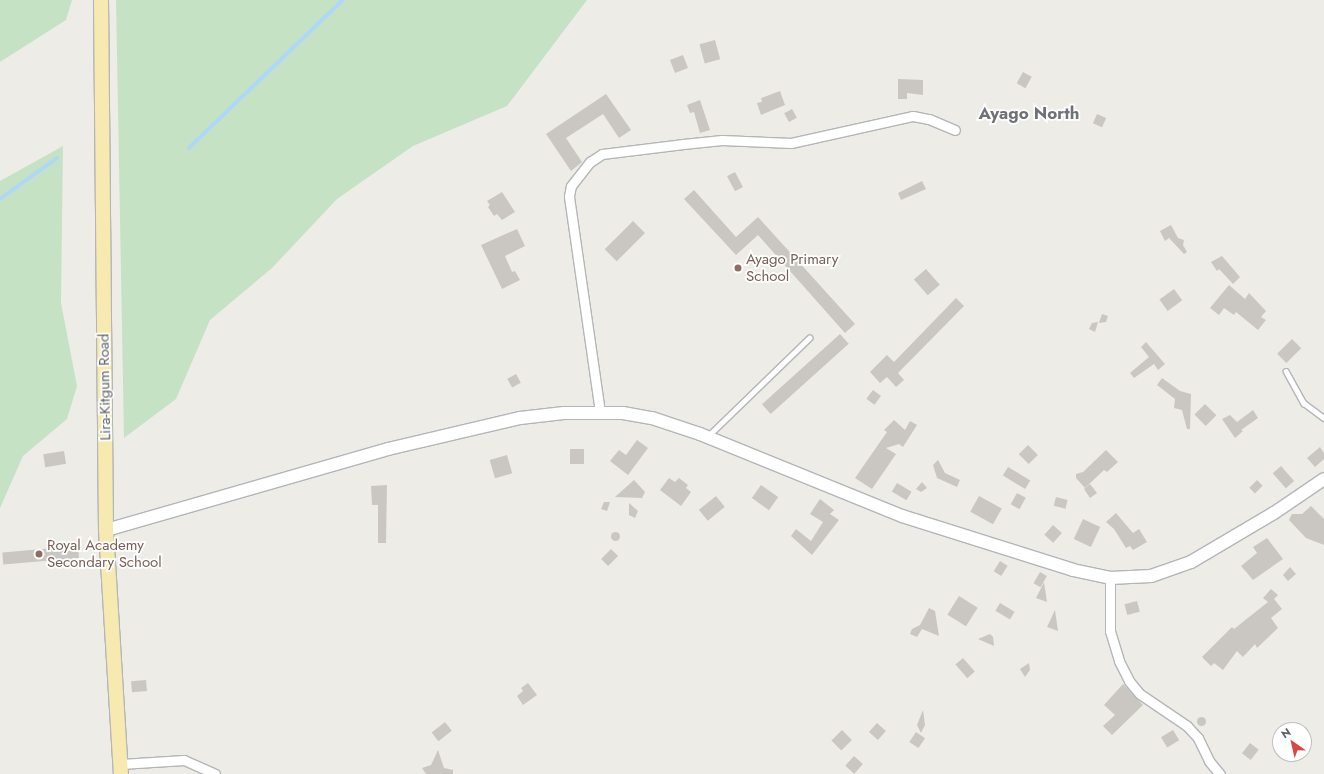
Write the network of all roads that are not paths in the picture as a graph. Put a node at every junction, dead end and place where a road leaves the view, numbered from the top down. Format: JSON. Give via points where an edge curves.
{"nodes":[{"id":1,"x":101,"y":0,"type":"edge"},
{"id":2,"x":955,"y":130,"type":"dead end"},
{"id":3,"x":808,"y":338,"type":"dead end"},
{"id":4,"x":1286,"y":371,"type":"dead end"},
{"id":5,"x":600,"y":412,"type":"junction"},
{"id":6,"x":1324,"y":418,"type":"edge"},
{"id":7,"x":706,"y":437,"type":"junction"},
{"id":8,"x":1324,"y":479,"type":"edge"},
{"id":9,"x":106,"y":530,"type":"junction"},
{"id":10,"x":1110,"y":578,"type":"junction"},
{"id":11,"x":121,"y":769,"type":"edge"},
{"id":12,"x":215,"y":774,"type":"edge"},
{"id":13,"x":1220,"y":774,"type":"edge"}],
"edges":[{"from":1,"to":9,"type":"main road","name":"Lira-Kitgum Road"},
{"from":2,"to":5,"type":"street","via":[[929,119],[912,116],[860,125],[791,143],[722,140],[602,154],[590,162],[571,186],[569,196]]},
{"from":3,"to":7,"type":"lane"},
{"from":4,"to":6,"type":"lane","via":[[1304,403]]},
{"from":5,"to":7,"type":"street","via":[[652,418]]},
{"from":5,"to":9,"type":"street","via":[[564,412],[520,418],[388,449]]},
{"from":7,"to":10,"type":"street","via":[[902,516],[1073,570]]},
{"from":8,"to":10,"type":"street","via":[[1274,514],[1191,562],[1151,576]]},
{"from":9,"to":11,"type":"main road","name":"Lira-Kitgum Road"},
{"from":10,"to":13,"type":"street","via":[[1110,631],[1129,681],[1140,694],[1187,726],[1198,738],[1209,761]]},
{"from":11,"to":12,"type":"street","via":[[184,760]]}]}
